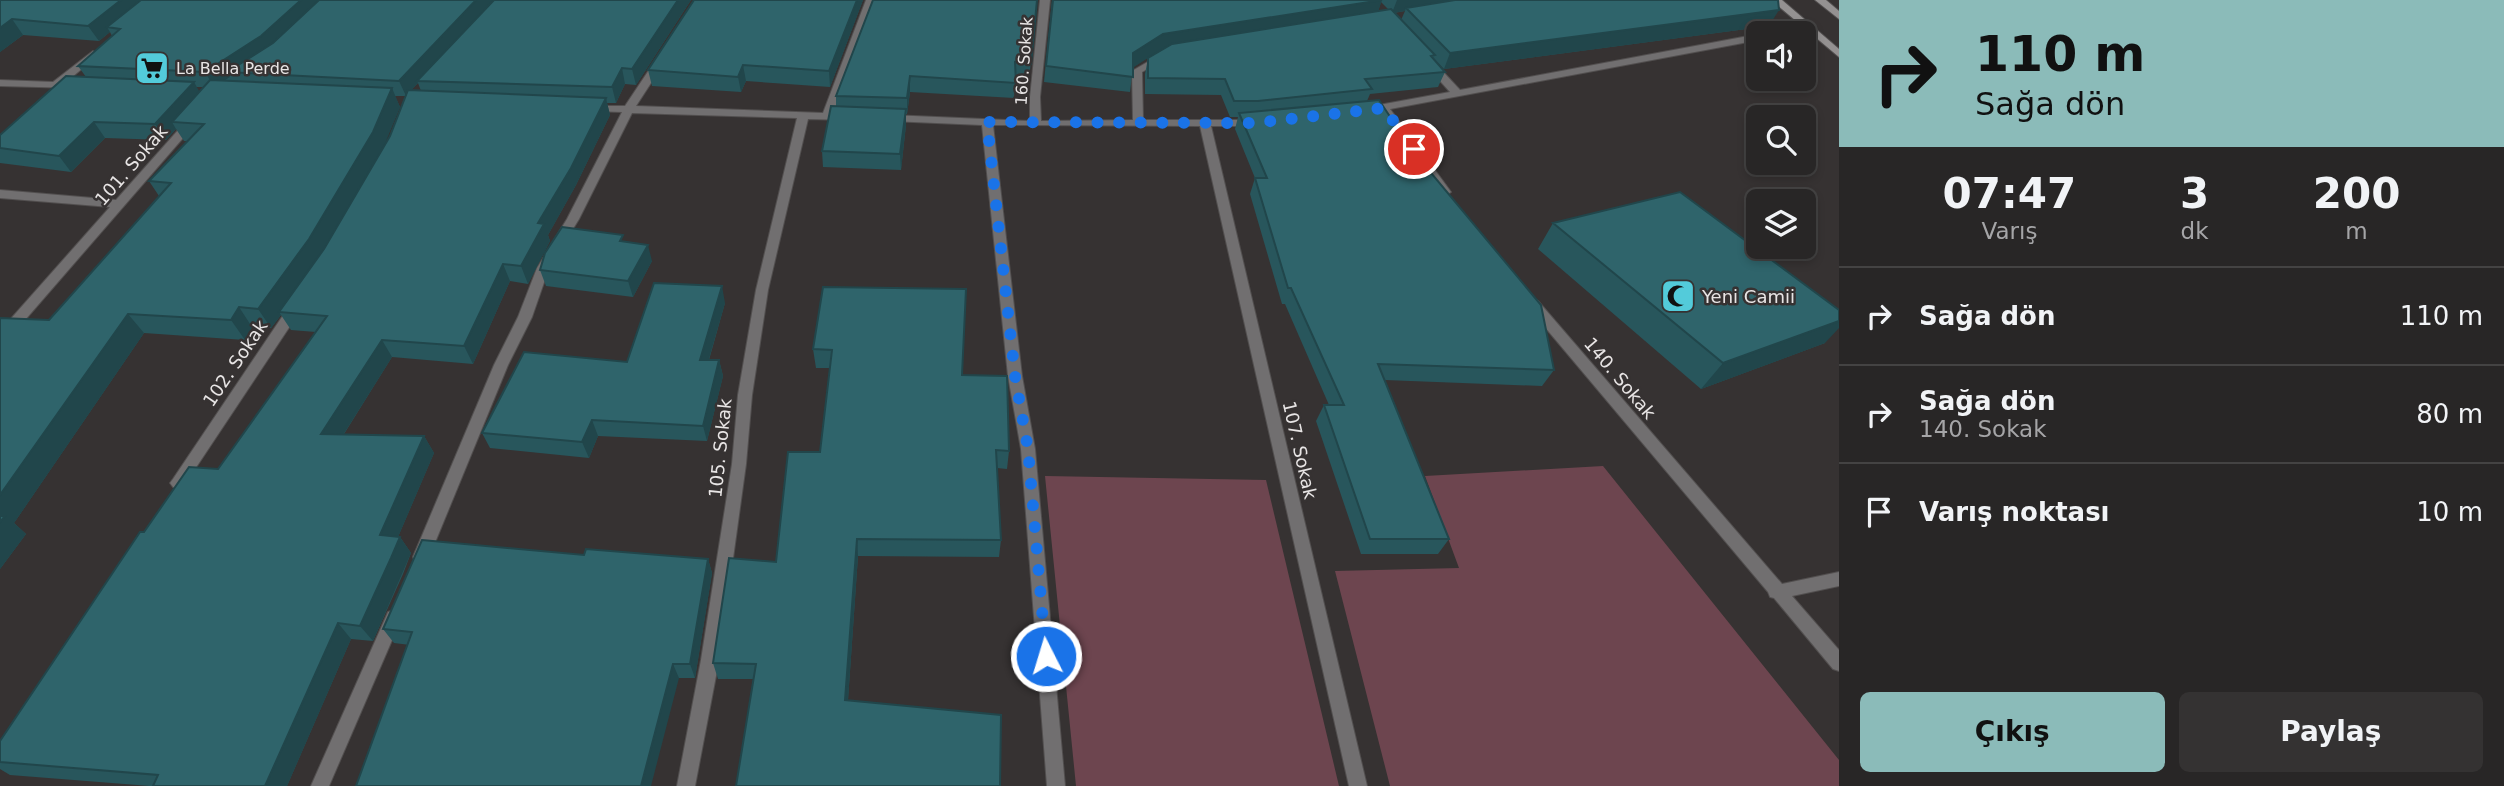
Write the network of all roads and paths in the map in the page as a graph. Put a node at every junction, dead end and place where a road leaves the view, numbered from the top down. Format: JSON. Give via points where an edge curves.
{"nodes":[{"id":1,"x":872,"y":0,"type":"edge"},
{"id":2,"x":1045,"y":0,"type":"edge"},
{"id":3,"x":1776,"y":0,"type":"edge"},
{"id":4,"x":1820,"y":0,"type":"edge"},
{"id":5,"x":1839,"y":16,"type":"edge"},
{"id":6,"x":1801,"y":21,"type":"edge"},
{"id":7,"x":1816,"y":34,"type":"edge"},
{"id":8,"x":1746,"y":39,"type":"edge"},
{"id":9,"x":107,"y":43,"type":"edge"},
{"id":10,"x":667,"y":51,"type":"edge"},
{"id":11,"x":1178,"y":52,"type":"edge"},
{"id":12,"x":1839,"y":54,"type":"edge"},
{"id":13,"x":1422,"y":56,"type":"edge"},
{"id":14,"x":0,"y":83,"type":"edge"},
{"id":15,"x":55,"y":86,"type":"junction"},
{"id":16,"x":82,"y":87,"type":"edge"},
{"id":17,"x":1457,"y":93,"type":"junction"},
{"id":18,"x":586,"y":108,"type":"edge"},
{"id":19,"x":1384,"y":108,"type":"junction"},
{"id":20,"x":628,"y":110,"type":"junction"},
{"id":21,"x":1358,"y":111,"type":"edge"},
{"id":22,"x":199,"y":113,"type":"edge"},
{"id":23,"x":803,"y":116,"type":"junction"},
{"id":24,"x":827,"y":116,"type":"junction"},
{"id":25,"x":854,"y":117,"type":"edge"},
{"id":26,"x":880,"y":118,"type":"edge"},
{"id":27,"x":987,"y":122,"type":"junction"},
{"id":28,"x":1267,"y":122,"type":"edge"},
{"id":29,"x":1138,"y":123,"type":"junction"},
{"id":30,"x":1036,"y":124,"type":"junction"},
{"id":31,"x":1205,"y":124,"type":"junction"},
{"id":32,"x":0,"y":194,"type":"edge"},
{"id":33,"x":120,"y":204,"type":"junction"},
{"id":34,"x":1457,"y":208,"type":"edge"},
{"id":35,"x":305,"y":295,"type":"edge"},
{"id":36,"x":1525,"y":295,"type":"edge"},
{"id":37,"x":0,"y":340,"type":"edge"},
{"id":38,"x":167,"y":500,"type":"edge"},
{"id":39,"x":413,"y":575,"type":"edge"},
{"id":40,"x":1839,"y":579,"type":"edge"},
{"id":41,"x":1776,"y":592,"type":"junction"},
{"id":42,"x":402,"y":600,"type":"edge"},
{"id":43,"x":1839,"y":663,"type":"edge"},
{"id":44,"x":320,"y":786,"type":"edge"},
{"id":45,"x":687,"y":786,"type":"edge"},
{"id":46,"x":1056,"y":786,"type":"edge"},
{"id":47,"x":1358,"y":786,"type":"edge"}],
"edges":[{"from":1,"to":24,"type":"street"},
{"from":2,"to":30,"type":"street","name":"160. Sokak"},
{"from":3,"to":6,"type":"main road"},
{"from":4,"to":5,"type":"main road"},
{"from":7,"to":12,"type":"main road"},
{"from":8,"to":17,"type":"street"},
{"from":9,"to":15,"type":"street"},
{"from":10,"to":20,"type":"street"},
{"from":11,"to":29,"type":"street","via":[[1165,54],[1137,71]]},
{"from":13,"to":17,"type":"street"},
{"from":14,"to":15,"type":"street"},
{"from":15,"to":16,"type":"street"},
{"from":17,"to":19,"type":"street"},
{"from":18,"to":20,"type":"street"},
{"from":19,"to":21,"type":"street"},
{"from":19,"to":34,"type":"street"},
{"from":20,"to":23,"type":"street"},
{"from":20,"to":39,"type":"street","via":[[543,268]]},
{"from":22,"to":33,"type":"street","name":"101. Sokak"},
{"from":23,"to":24,"type":"street"},
{"from":23,"to":45,"type":"street","name":"105. Sokak","via":[[762,290],[710,660]]},
{"from":24,"to":25,"type":"street"},
{"from":26,"to":27,"type":"street"},
{"from":27,"to":30,"type":"street"},
{"from":27,"to":46,"type":"street","via":[[1015,376],[1028,449]]},
{"from":28,"to":31,"type":"street"},
{"from":29,"to":30,"type":"street"},
{"from":29,"to":31,"type":"street"},
{"from":31,"to":47,"type":"street","name":"107. Sokak"},
{"from":32,"to":33,"type":"street"},
{"from":33,"to":37,"type":"street","name":"101. Sokak"},
{"from":35,"to":38,"type":"street","name":"102. Sokak"},
{"from":36,"to":41,"type":"street","name":"140. Sokak"},
{"from":40,"to":41,"type":"street"},
{"from":41,"to":43,"type":"street","name":"140. Sokak"},
{"from":42,"to":44,"type":"street"}]}
